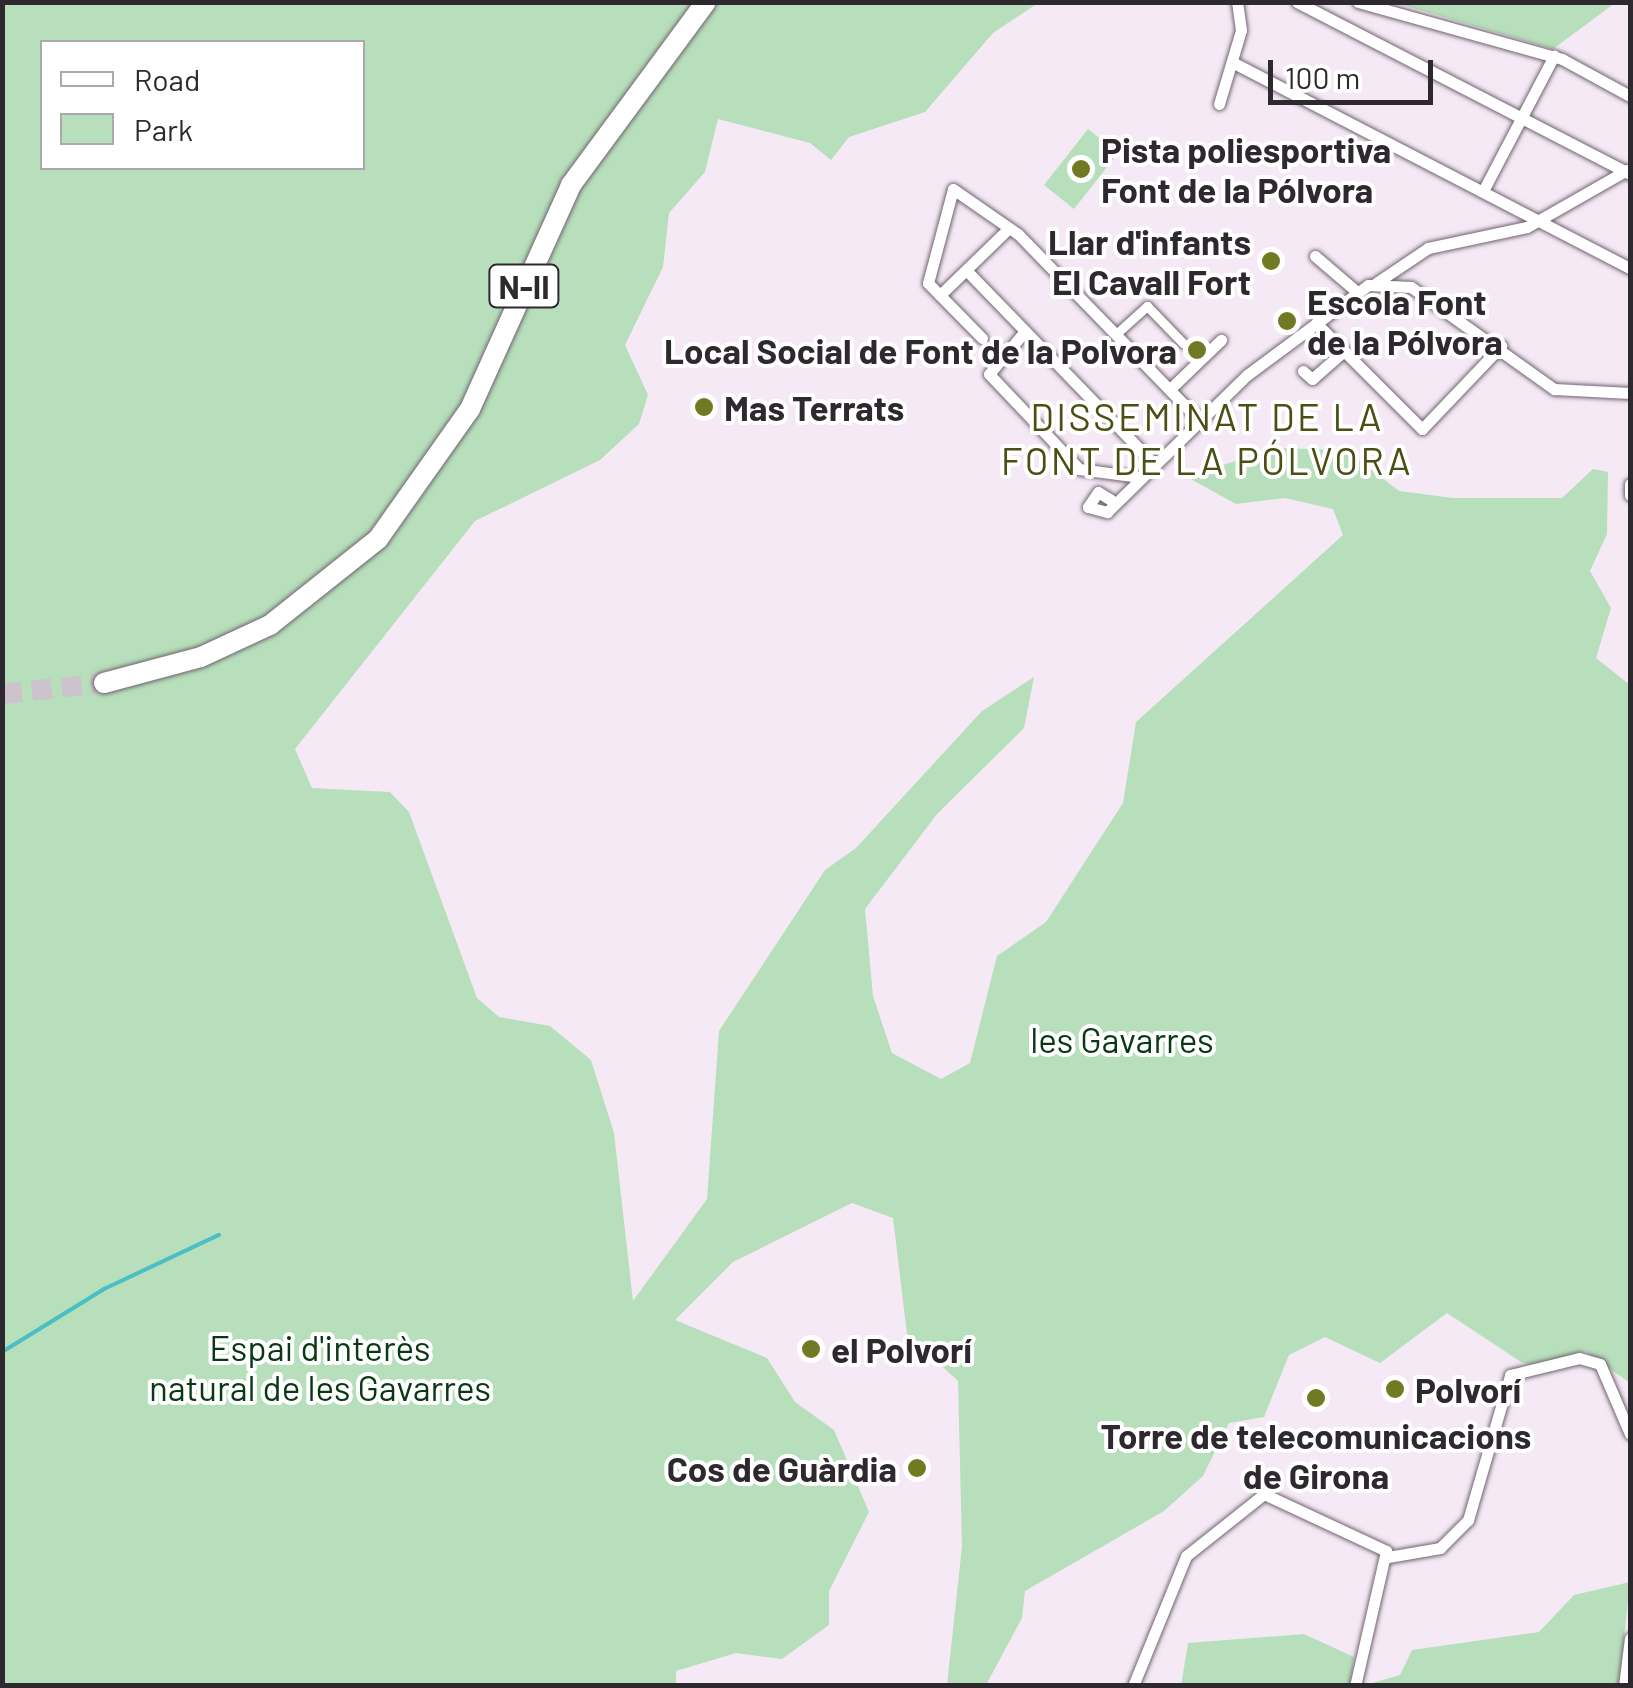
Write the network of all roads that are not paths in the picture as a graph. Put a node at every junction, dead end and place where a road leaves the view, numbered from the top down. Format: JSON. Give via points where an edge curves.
{"nodes":[{"id":1,"x":706,"y":2,"type":"edge"},
{"id":2,"x":1237,"y":2,"type":"edge"},
{"id":3,"x":1297,"y":2,"type":"edge"},
{"id":4,"x":1358,"y":2,"type":"edge"},
{"id":5,"x":1554,"y":56,"type":"junction"},
{"id":6,"x":1232,"y":62,"type":"junction"},
{"id":7,"x":1630,"y":96,"type":"edge"},
{"id":8,"x":1219,"y":104,"type":"dead end"},
{"id":9,"x":1521,"y":119,"type":"junction"},
{"id":10,"x":1629,"y":171,"type":"edge"},
{"id":11,"x":1483,"y":192,"type":"junction"},
{"id":12,"x":1538,"y":221,"type":"junction"},
{"id":13,"x":1009,"y":228,"type":"junction"},
{"id":14,"x":1316,"y":256,"type":"dead end"},
{"id":15,"x":1630,"y":268,"type":"edge"},
{"id":16,"x":966,"y":270,"type":"junction"},
{"id":17,"x":1376,"y":284,"type":"junction"},
{"id":18,"x":1356,"y":291,"type":"junction"},
{"id":19,"x":940,"y":295,"type":"junction"},
{"id":20,"x":1316,"y":323,"type":"junction"},
{"id":21,"x":1025,"y":331,"type":"junction"},
{"id":22,"x":1116,"y":334,"type":"junction"},
{"id":23,"x":982,"y":338,"type":"dead end"},
{"id":24,"x":1221,"y":340,"type":"dead end"},
{"id":25,"x":1183,"y":343,"type":"dead end"},
{"id":26,"x":1500,"y":346,"type":"junction"},
{"id":27,"x":1344,"y":350,"type":"junction"},
{"id":28,"x":1304,"y":371,"type":"dead end"},
{"id":29,"x":1170,"y":389,"type":"junction"},
{"id":30,"x":1630,"y":393,"type":"edge"},
{"id":31,"x":1199,"y":420,"type":"junction"},
{"id":32,"x":1154,"y":464,"type":"junction"},
{"id":33,"x":1140,"y":477,"type":"junction"},
{"id":34,"x":1630,"y":484,"type":"edge"},
{"id":35,"x":1630,"y":495,"type":"edge"},
{"id":36,"x":1110,"y":500,"type":"dead end"},
{"id":37,"x":104,"y":684,"type":"tunnel mouth"},
{"id":38,"x":1630,"y":1434,"type":"edge"},
{"id":39,"x":1388,"y":1556,"type":"junction"},
{"id":40,"x":1630,"y":1638,"type":"edge"},
{"id":41,"x":1134,"y":1686,"type":"edge"},
{"id":42,"x":1354,"y":1686,"type":"edge"},
{"id":43,"x":1624,"y":1686,"type":"edge"}],
"edges":[{"from":1,"to":37,"type":"highway","number":"N-II","via":[[580,171],[456,434],[378,539],[270,624],[201,657]]},
{"from":2,"to":6,"type":"street"},
{"from":3,"to":9,"type":"street"},
{"from":4,"to":5,"type":"street"},
{"from":5,"to":7,"type":"street"},
{"from":5,"to":9,"type":"street"},
{"from":6,"to":8,"type":"street"},
{"from":6,"to":11,"type":"street"},
{"from":9,"to":10,"type":"street"},
{"from":9,"to":11,"type":"street"},
{"from":10,"to":12,"type":"street"},
{"from":11,"to":12,"type":"street"},
{"from":12,"to":15,"type":"street"},
{"from":12,"to":17,"type":"street","via":[[1428,248]]},
{"from":13,"to":16,"type":"street"},
{"from":13,"to":19,"type":"street","via":[[953,188],[928,284]]},
{"from":13,"to":22,"type":"street"},
{"from":14,"to":18,"type":"street"},
{"from":16,"to":19,"type":"street"},
{"from":16,"to":21,"type":"street"},
{"from":17,"to":18,"type":"street"},
{"from":17,"to":26,"type":"street","via":[[1411,287]]},
{"from":18,"to":20,"type":"street"},
{"from":19,"to":23,"type":"street"},
{"from":20,"to":27,"type":"street"},
{"from":20,"to":31,"type":"street"},
{"from":21,"to":32,"type":"street"},
{"from":21,"to":33,"type":"street","via":[[988,374],[1079,468]]},
{"from":22,"to":25,"type":"street","via":[[1147,306]]},
{"from":22,"to":29,"type":"street"},
{"from":24,"to":29,"type":"street"},
{"from":26,"to":27,"type":"street","via":[[1422,430]]},
{"from":26,"to":30,"type":"street","via":[[1565,394]]},
{"from":27,"to":28,"type":"street","via":[[1312,380]]},
{"from":29,"to":31,"type":"street"},
{"from":31,"to":32,"type":"street"},
{"from":32,"to":33,"type":"street"},
{"from":33,"to":36,"type":"street"},
{"from":34,"to":35,"type":"street"},
{"from":38,"to":39,"type":"street","via":[[1593,1360],[1510,1375],[1468,1520],[1440,1548]]},
{"from":39,"to":41,"type":"street","via":[[1364,1535],[1264,1494],[1186,1556]]},
{"from":39,"to":42,"type":"street"},
{"from":40,"to":43,"type":"street"}]}
